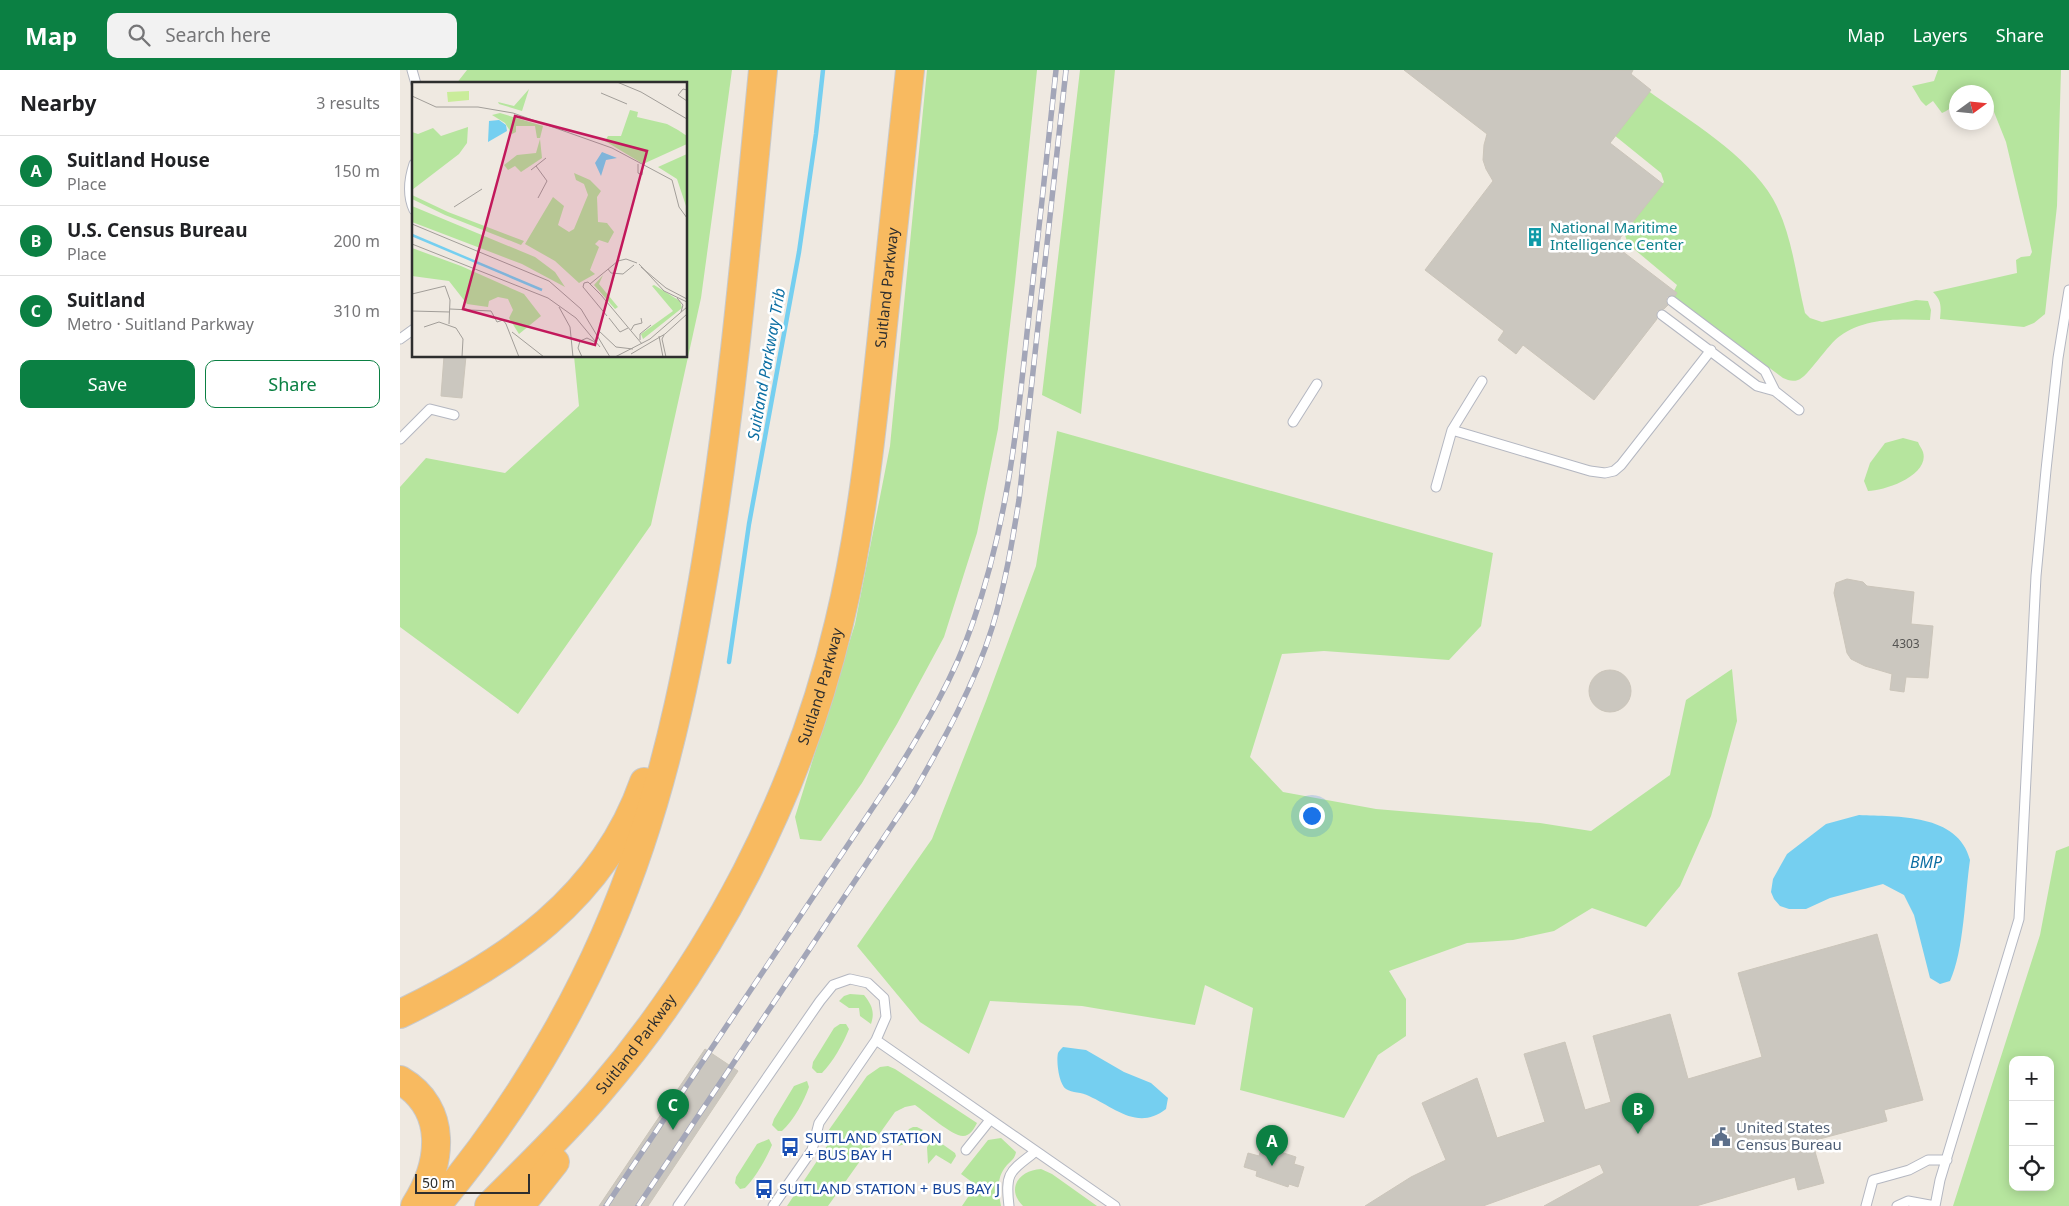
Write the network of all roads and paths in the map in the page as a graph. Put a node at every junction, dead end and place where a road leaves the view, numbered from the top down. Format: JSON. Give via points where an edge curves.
{"nodes":[{"id":1,"x":763,"y":70,"type":"edge"},
{"id":2,"x":910,"y":70,"type":"edge"},
{"id":3,"x":412,"y":170,"type":"edge"},
{"id":4,"x":412,"y":206,"type":"edge"},
{"id":5,"x":2069,"y":290,"type":"edge"},
{"id":6,"x":1672,"y":300,"type":"dead end"},
{"id":7,"x":1662,"y":315,"type":"dead end"},
{"id":8,"x":412,"y":330,"type":"edge"},
{"id":9,"x":400,"y":339,"type":"edge"},
{"id":10,"x":1711,"y":350,"type":"junction"},
{"id":11,"x":1482,"y":381,"type":"dead end"},
{"id":12,"x":1318,"y":384,"type":"dead end"},
{"id":13,"x":1775,"y":390,"type":"junction"},
{"id":14,"x":1799,"y":410,"type":"dead end"},
{"id":15,"x":454,"y":415,"type":"dead end"},
{"id":16,"x":1293,"y":422,"type":"dead end"},
{"id":17,"x":1452,"y":430,"type":"junction"},
{"id":18,"x":400,"y":439,"type":"edge"},
{"id":19,"x":1436,"y":487,"type":"dead end"},
{"id":20,"x":690,"y":648,"type":"junction"},
{"id":21,"x":400,"y":1014,"type":"edge"},
{"id":22,"x":657,"y":1018,"type":"junction"},
{"id":23,"x":876,"y":1040,"type":"junction"},
{"id":24,"x":400,"y":1080,"type":"edge"},
{"id":25,"x":990,"y":1120,"type":"junction"},
{"id":26,"x":966,"y":1150,"type":"dead end"},
{"id":27,"x":1034,"y":1152,"type":"junction"},
{"id":28,"x":1947,"y":1160,"type":"junction"},
{"id":29,"x":415,"y":1206,"type":"edge"},
{"id":30,"x":436,"y":1206,"type":"edge"},
{"id":31,"x":489,"y":1206,"type":"edge"},
{"id":32,"x":520,"y":1206,"type":"edge"},
{"id":33,"x":678,"y":1206,"type":"edge"},
{"id":34,"x":773,"y":1206,"type":"edge"},
{"id":35,"x":1009,"y":1206,"type":"edge"},
{"id":36,"x":1114,"y":1206,"type":"edge"},
{"id":37,"x":1866,"y":1206,"type":"edge"},
{"id":38,"x":1897,"y":1206,"type":"edge"},
{"id":39,"x":1935,"y":1206,"type":"edge"}],
"edges":[{"from":1,"to":20,"type":"highway","via":[[730,398],[713,522]]},
{"from":2,"to":22,"type":"highway","name":"Suitland Parkway","via":[[869,456],[839,624],[808,726],[770,822],[735,894]]},
{"from":3,"to":4,"type":"lane","via":[[409,178]]},
{"from":5,"to":28,"type":"lane","via":[[2058,358],[2036,576],[2018,919]]},
{"from":6,"to":13,"type":"lane","via":[[1765,371]]},
{"from":7,"to":10,"type":"lane"},
{"from":8,"to":9,"type":"lane"},
{"from":10,"to":13,"type":"lane","via":[[1757,386]]},
{"from":10,"to":17,"type":"lane","via":[[1614,471],[1590,471]]},
{"from":11,"to":17,"type":"lane"},
{"from":12,"to":16,"type":"lane"},
{"from":13,"to":14,"type":"lane"},
{"from":15,"to":18,"type":"lane","via":[[430,409]]},
{"from":17,"to":19,"type":"lane"},
{"from":20,"to":21,"type":"highway","via":[[632,811],[593,876],[556,916],[516,948]]},
{"from":20,"to":30,"type":"highway","via":[[674,727],[652,809],[625,887],[592,964],[532,1073],[482,1147]]},
{"from":22,"to":31,"type":"highway","name":"Suitland Parkway","via":[[597,1094]]},
{"from":22,"to":32,"type":"highway","via":[[609,1100]]},
{"from":23,"to":25,"type":"lane"},
{"from":23,"to":33,"type":"lane","via":[[886,1018],[884,998],[868,983],[850,979],[833,985]]},
{"from":23,"to":34,"type":"lane","via":[[819,1123],[812,1150]]},
{"from":24,"to":29,"type":"highway","via":[[423,1100],[436,1129],[434,1165]]},
{"from":25,"to":26,"type":"lane"},
{"from":25,"to":27,"type":"lane"},
{"from":27,"to":35,"type":"lane","via":[[1014,1168],[1006,1183]]},
{"from":27,"to":36,"type":"lane"},
{"from":28,"to":37,"type":"lane","via":[[1928,1160],[1909,1170],[1873,1180]]},
{"from":28,"to":39,"type":"lane"},
{"from":38,"to":39,"type":"lane","via":[[1908,1201]]}]}
